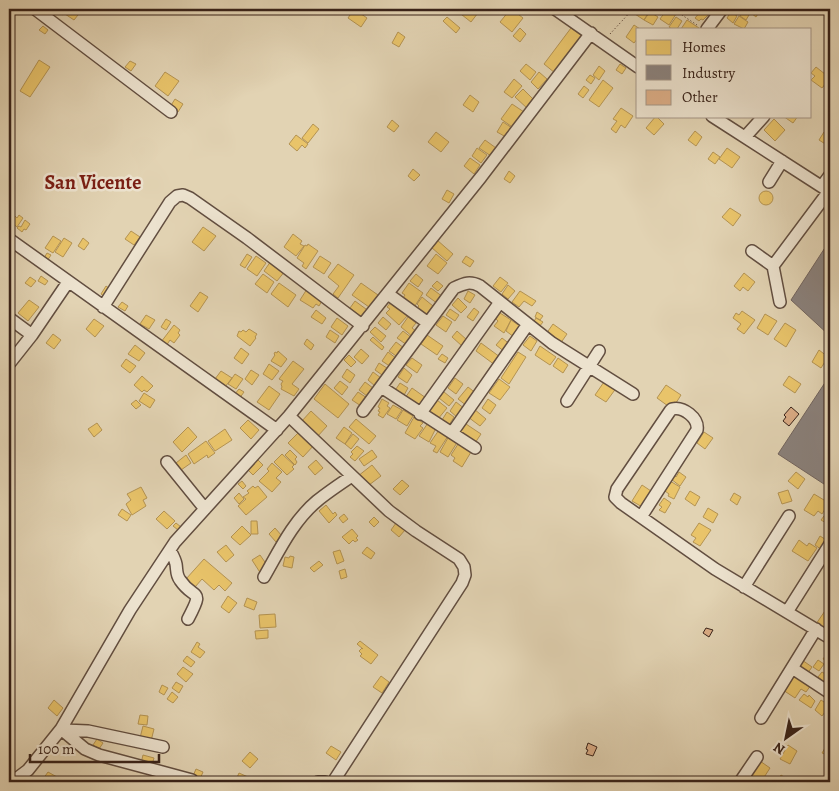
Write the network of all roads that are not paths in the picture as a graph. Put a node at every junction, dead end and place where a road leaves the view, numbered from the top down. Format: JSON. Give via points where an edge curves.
{"nodes":[{"id":1,"x":35,"y":9,"type":"edge"},
{"id":2,"x":555,"y":9,"type":"edge"},
{"id":3,"x":722,"y":9,"type":"edge"},
{"id":4,"x":708,"y":28,"type":"edge"},
{"id":5,"x":591,"y":33,"type":"junction"},
{"id":6,"x":636,"y":66,"type":"edge"},
{"id":7,"x":171,"y":112,"type":"dead end"},
{"id":8,"x":715,"y":118,"type":"edge"},
{"id":9,"x":762,"y":118,"type":"edge"},
{"id":10,"x":745,"y":137,"type":"junction"},
{"id":11,"x":782,"y":161,"type":"junction"},
{"id":12,"x":830,"y":176,"type":"edge"},
{"id":13,"x":769,"y":182,"type":"dead end"},
{"id":14,"x":827,"y":190,"type":"edge"},
{"id":15,"x":9,"y":239,"type":"edge"},
{"id":16,"x":752,"y":251,"type":"dead end"},
{"id":17,"x":773,"y":266,"type":"junction"},
{"id":18,"x":68,"y":282,"type":"junction"},
{"id":19,"x":388,"y":294,"type":"junction"},
{"id":20,"x":500,"y":302,"type":"junction"},
{"id":21,"x":780,"y":302,"type":"dead end"},
{"id":22,"x":104,"y":307,"type":"junction"},
{"id":23,"x":9,"y":318,"type":"edge"},
{"id":24,"x":428,"y":323,"type":"junction"},
{"id":25,"x":528,"y":324,"type":"junction"},
{"id":26,"x":363,"y":326,"type":"junction"},
{"id":27,"x":32,"y":335,"type":"junction"},
{"id":28,"x":599,"y":351,"type":"dead end"},
{"id":29,"x":9,"y":364,"type":"edge"},
{"id":30,"x":589,"y":366,"type":"junction"},
{"id":31,"x":381,"y":388,"type":"junction"},
{"id":32,"x":633,"y":394,"type":"dead end"},
{"id":33,"x":567,"y":401,"type":"dead end"},
{"id":34,"x":363,"y":411,"type":"dead end"},
{"id":35,"x":420,"y":414,"type":"junction"},
{"id":36,"x":289,"y":416,"type":"junction"},
{"id":37,"x":277,"y":430,"type":"junction"},
{"id":38,"x":452,"y":433,"type":"junction"},
{"id":39,"x":475,"y":448,"type":"dead end"},
{"id":40,"x":167,"y":462,"type":"dead end"},
{"id":41,"x":352,"y":476,"type":"junction"},
{"id":42,"x":205,"y":508,"type":"junction"},
{"id":43,"x":789,"y":516,"type":"dead end"},
{"id":44,"x":641,"y":517,"type":"junction"},
{"id":45,"x":830,"y":544,"type":"edge"},
{"id":46,"x":170,"y":550,"type":"junction"},
{"id":47,"x":264,"y":577,"type":"dead end"},
{"id":48,"x":744,"y":587,"type":"junction"},
{"id":49,"x":787,"y":612,"type":"junction"},
{"id":50,"x":188,"y":619,"type":"dead end"},
{"id":51,"x":816,"y":629,"type":"junction"},
{"id":52,"x":829,"y":635,"type":"edge"},
{"id":53,"x":792,"y":668,"type":"junction"},
{"id":54,"x":830,"y":694,"type":"edge"},
{"id":55,"x":761,"y":718,"type":"dead end"},
{"id":56,"x":63,"y":730,"type":"junction"},
{"id":57,"x":163,"y":747,"type":"dead end"},
{"id":58,"x":757,"y":757,"type":"dead end"},
{"id":59,"x":192,"y":780,"type":"dead end"},
{"id":60,"x":12,"y":782,"type":"edge"},
{"id":61,"x":318,"y":782,"type":"edge"},
{"id":62,"x":325,"y":782,"type":"edge"},
{"id":63,"x":333,"y":782,"type":"edge"},
{"id":64,"x":740,"y":782,"type":"edge"}],
"edges":[{"from":1,"to":7,"type":"street"},
{"from":2,"to":5,"type":"street"},
{"from":3,"to":4,"type":"street"},
{"from":5,"to":6,"type":"street"},
{"from":5,"to":19,"type":"street"},
{"from":8,"to":10,"type":"street"},
{"from":9,"to":10,"type":"street"},
{"from":10,"to":11,"type":"street"},
{"from":11,"to":13,"type":"street"},
{"from":11,"to":14,"type":"street"},
{"from":12,"to":14,"type":"street"},
{"from":14,"to":17,"type":"street"},
{"from":15,"to":18,"type":"street"},
{"from":16,"to":17,"type":"street"},
{"from":17,"to":21,"type":"street"},
{"from":18,"to":22,"type":"street"},
{"from":18,"to":27,"type":"street"},
{"from":19,"to":24,"type":"street"},
{"from":19,"to":26,"type":"street"},
{"from":20,"to":24,"type":"street","via":[[480,286],[465,283],[454,288]]},
{"from":20,"to":25,"type":"street"},
{"from":20,"to":35,"type":"street"},
{"from":22,"to":26,"type":"street","via":[[170,202],[183,195],[247,238]]},
{"from":22,"to":37,"type":"street"},
{"from":23,"to":27,"type":"street"},
{"from":24,"to":31,"type":"street"},
{"from":25,"to":30,"type":"street"},
{"from":25,"to":38,"type":"street"},
{"from":26,"to":36,"type":"street"},
{"from":27,"to":29,"type":"street"},
{"from":28,"to":30,"type":"street"},
{"from":30,"to":32,"type":"street"},
{"from":30,"to":33,"type":"street"},
{"from":31,"to":34,"type":"street"},
{"from":31,"to":35,"type":"street"},
{"from":35,"to":38,"type":"street"},
{"from":36,"to":37,"type":"street"},
{"from":36,"to":41,"type":"street"},
{"from":37,"to":42,"type":"street"},
{"from":38,"to":39,"type":"street"},
{"from":40,"to":42,"type":"street"},
{"from":41,"to":47,"type":"street","via":[[317,500],[307,511]]},
{"from":41,"to":63,"type":"street","via":[[389,511],[459,559],[465,575]]},
{"from":42,"to":46,"type":"street"},
{"from":43,"to":48,"type":"street"},
{"from":44,"to":44,"type":"street","via":[[617,500],[615,493],[670,411],[678,408],[693,418],[698,425],[697,430]]},
{"from":44,"to":48,"type":"street"},
{"from":45,"to":49,"type":"street"},
{"from":46,"to":50,"type":"street","via":[[177,576],[197,597]]},
{"from":46,"to":56,"type":"street","via":[[130,610]]},
{"from":48,"to":49,"type":"street"},
{"from":49,"to":51,"type":"street"},
{"from":51,"to":52,"type":"street"},
{"from":51,"to":53,"type":"street"},
{"from":53,"to":54,"type":"street"},
{"from":53,"to":55,"type":"street"},
{"from":56,"to":57,"type":"street"},
{"from":56,"to":59,"type":"street","via":[[85,749],[99,755]]},
{"from":56,"to":60,"type":"street","via":[[28,770]]},
{"from":58,"to":64,"type":"street"},
{"from":61,"to":62,"type":"street"}]}
